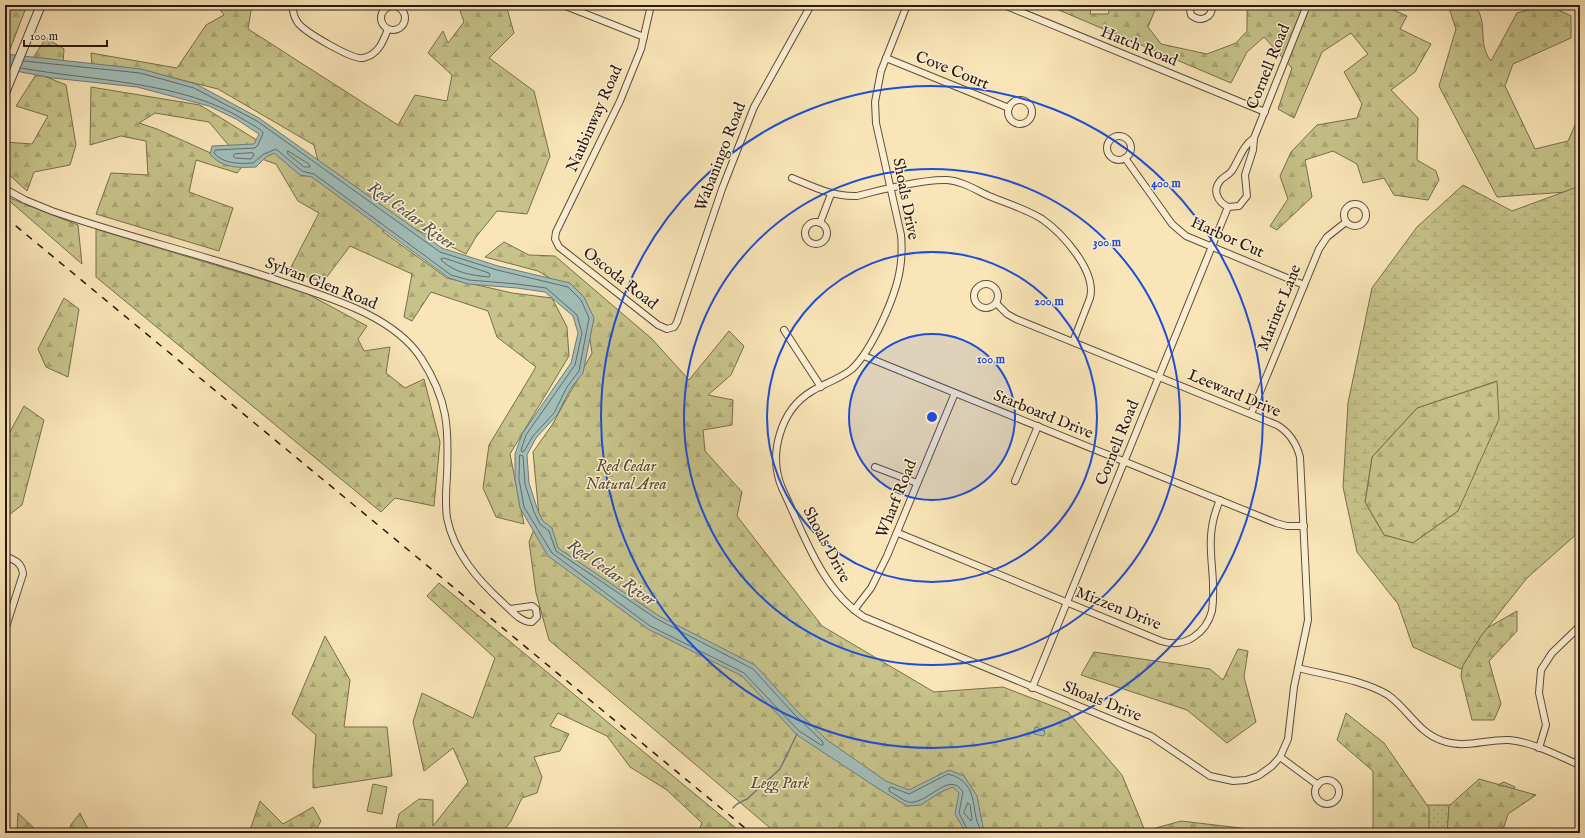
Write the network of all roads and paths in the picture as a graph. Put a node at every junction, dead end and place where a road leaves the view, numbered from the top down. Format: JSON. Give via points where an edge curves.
{"nodes":[{"id":1,"x":41,"y":5,"type":"edge"},
{"id":2,"x":293,"y":5,"type":"edge"},
{"id":3,"x":563,"y":5,"type":"edge"},
{"id":4,"x":652,"y":5,"type":"edge"},
{"id":5,"x":811,"y":5,"type":"edge"},
{"id":6,"x":907,"y":5,"type":"edge"},
{"id":7,"x":1004,"y":5,"type":"edge"},
{"id":8,"x":1189,"y":5,"type":"edge"},
{"id":9,"x":1212,"y":5,"type":"edge"},
{"id":10,"x":1307,"y":5,"type":"edge"},
{"id":11,"x":388,"y":29,"type":"junction"},
{"id":12,"x":644,"y":37,"type":"junction"},
{"id":13,"x":886,"y":58,"type":"junction"},
{"id":14,"x":5,"y":93,"type":"edge"},
{"id":15,"x":1009,"y":108,"type":"dead end"},
{"id":16,"x":1265,"y":112,"type":"junction"},
{"id":17,"x":1254,"y":138,"type":"junction"},
{"id":18,"x":1125,"y":158,"type":"dead end"},
{"id":19,"x":792,"y":178,"type":"dead end"},
{"id":20,"x":5,"y":189,"type":"edge"},
{"id":21,"x":890,"y":189,"type":"junction"},
{"id":22,"x":831,"y":194,"type":"junction"},
{"id":23,"x":1228,"y":207,"type":"junction"},
{"id":24,"x":1346,"y":222,"type":"dead end"},
{"id":25,"x":820,"y":223,"type":"dead end"},
{"id":26,"x":555,"y":241,"type":"joint"},
{"id":27,"x":1211,"y":248,"type":"junction"},
{"id":28,"x":1304,"y":285,"type":"junction"},
{"id":29,"x":996,"y":303,"type":"dead end"},
{"id":30,"x":674,"y":327,"type":"joint"},
{"id":31,"x":784,"y":330,"type":"dead end"},
{"id":32,"x":1073,"y":342,"type":"junction"},
{"id":33,"x":864,"y":356,"type":"junction"},
{"id":34,"x":1159,"y":377,"type":"junction"},
{"id":35,"x":821,"y":387,"type":"junction"},
{"id":36,"x":955,"y":393,"type":"junction"},
{"id":37,"x":1251,"y":414,"type":"junction"},
{"id":38,"x":1038,"y":426,"type":"junction"},
{"id":39,"x":1125,"y":462,"type":"junction"},
{"id":40,"x":875,"y":467,"type":"dead end"},
{"id":41,"x":1015,"y":481,"type":"dead end"},
{"id":42,"x":917,"y":483,"type":"junction"},
{"id":43,"x":1220,"y":500,"type":"junction"},
{"id":44,"x":1304,"y":526,"type":"junction"},
{"id":45,"x":898,"y":533,"type":"junction"},
{"id":46,"x":5,"y":556,"type":"edge"},
{"id":47,"x":1067,"y":602,"type":"junction"},
{"id":48,"x":510,"y":609,"type":"dead end"},
{"id":49,"x":854,"y":610,"type":"junction"},
{"id":50,"x":1580,"y":626,"type":"edge"},
{"id":51,"x":5,"y":630,"type":"edge"},
{"id":52,"x":1298,"y":668,"type":"junction"},
{"id":53,"x":1032,"y":688,"type":"junction"},
{"id":54,"x":1539,"y":748,"type":"junction"},
{"id":55,"x":1280,"y":757,"type":"junction"},
{"id":56,"x":1580,"y":765,"type":"edge"},
{"id":57,"x":1318,"y":785,"type":"dead end"}],
"edges":[{"from":1,"to":14,"type":"street"},
{"from":2,"to":11,"type":"street","via":[[294,16],[300,25],[355,58],[367,56],[377,50]]},
{"from":3,"to":12,"type":"street"},
{"from":4,"to":12,"type":"street","name":"Naubinway Road"},
{"from":5,"to":30,"type":"street","name":"Wabaningo Road","via":[[754,107],[722,189]]},
{"from":6,"to":13,"type":"street","name":"Shoals Drive"},
{"from":7,"to":16,"type":"street","name":"Hatch Road"},
{"from":8,"to":9,"type":"street","via":[[1191,15],[1199,19],[1210,14]]},
{"from":10,"to":16,"type":"street","name":"Cornell Road"},
{"from":11,"to":11,"type":"street","via":[[397,29],[404,22],[404,13],[397,6],[388,6],[381,13],[381,22]]},
{"from":12,"to":26,"type":"street","name":"Naubinway Road","via":[[620,101],[556,232]]},
{"from":13,"to":15,"type":"street","name":"Cove Court"},
{"from":13,"to":21,"type":"street","name":"Shoals Drive","via":[[877,87],[875,111]]},
{"from":16,"to":17,"type":"street","name":"Cornell Road"},
{"from":17,"to":23,"type":"street","name":"Cornell Road","via":[[1245,174],[1247,196],[1239,206]]},
{"from":17,"to":23,"type":"street","name":"Cornell Road","via":[[1244,147],[1232,171],[1220,180],[1217,187],[1218,198]]},
{"from":18,"to":27,"type":"street","name":"Harbor Cut","via":[[1172,224],[1192,239]]},
{"from":19,"to":22,"type":"street"},
{"from":20,"to":48,"type":"street","name":"Sylvan Glen Road","via":[[57,213],[226,263],[349,306],[375,318],[405,340],[419,355],[441,395],[448,432],[445,497],[451,531],[468,566]]},
{"from":21,"to":22,"type":"street","via":[[857,196]]},
{"from":21,"to":32,"type":"street","via":[[935,181],[953,181],[1050,225],[1079,257],[1091,282],[1090,298]]},
{"from":21,"to":33,"type":"street","name":"Shoals Drive","via":[[900,235],[900,270],[886,310]]},
{"from":22,"to":25,"type":"street"},
{"from":23,"to":27,"type":"street","name":"Cornell Road"},
{"from":24,"to":28,"type":"street","name":"Mariner Lane","via":[[1323,242]]},
{"from":26,"to":30,"type":"street","name":"Oscoda Road","via":[[559,247],[658,325],[666,329]]},
{"from":27,"to":28,"type":"street","name":"Harbor Cut"},
{"from":27,"to":34,"type":"street","name":"Cornell Road"},
{"from":28,"to":37,"type":"street","name":"Mariner Lane"},
{"from":29,"to":32,"type":"street","name":"Leeward Drive","via":[[1016,319]]},
{"from":31,"to":35,"type":"street"},
{"from":32,"to":34,"type":"street","name":"Leeward Drive"},
{"from":33,"to":35,"type":"street","name":"Shoals Drive","via":[[846,374]]},
{"from":33,"to":36,"type":"street","name":"Starboard Drive"},
{"from":34,"to":37,"type":"street","name":"Leeward Drive"},
{"from":34,"to":39,"type":"street","name":"Cornell Road"},
{"from":35,"to":49,"type":"street","name":"Shoals Drive","via":[[799,402],[784,423],[777,448],[777,473],[824,576],[838,595]]},
{"from":36,"to":38,"type":"street","name":"Starboard Drive"},
{"from":36,"to":42,"type":"street","name":"Wharf Road"},
{"from":37,"to":44,"type":"street","name":"Leeward Drive","via":[[1281,427],[1297,446],[1300,457]]},
{"from":38,"to":39,"type":"street","name":"Starboard Drive"},
{"from":38,"to":41,"type":"street"},
{"from":39,"to":43,"type":"street","name":"Starboard Drive"},
{"from":39,"to":47,"type":"street","name":"Cornell Road"},
{"from":40,"to":42,"type":"street"},
{"from":42,"to":45,"type":"street","name":"Wharf Road"},
{"from":43,"to":44,"type":"street","name":"Starboard Drive","via":[[1281,525]]},
{"from":43,"to":47,"type":"street","name":"Mizzen Drive","via":[[1213,516],[1210,533],[1212,611],[1204,628],[1197,635],[1184,642],[1165,642]]},
{"from":44,"to":52,"type":"street","name":"Leeward Drive","via":[[1309,613]]},
{"from":45,"to":47,"type":"street","name":"Mizzen Drive"},
{"from":45,"to":49,"type":"street","name":"Wharf Road","via":[[871,588]]},
{"from":46,"to":51,"type":"street","via":[[17,562],[22,567],[23,574]]},
{"from":47,"to":53,"type":"street","name":"Cornell Road"},
{"from":49,"to":53,"type":"street","name":"Shoals Drive","via":[[870,620]]},
{"from":50,"to":54,"type":"street","via":[[1552,652],[1541,670],[1538,693],[1546,725]]},
{"from":52,"to":54,"type":"street","via":[[1380,691],[1401,706],[1420,728],[1443,741],[1468,745],[1513,740]]},
{"from":52,"to":55,"type":"street","name":"Shoals Drive","via":[[1292,700],[1290,733]]},
{"from":53,"to":55,"type":"street","name":"Shoals Drive","via":[[1155,738],[1216,779],[1246,780],[1263,773]]},
{"from":54,"to":56,"type":"street"},
{"from":55,"to":57,"type":"street"}]}
